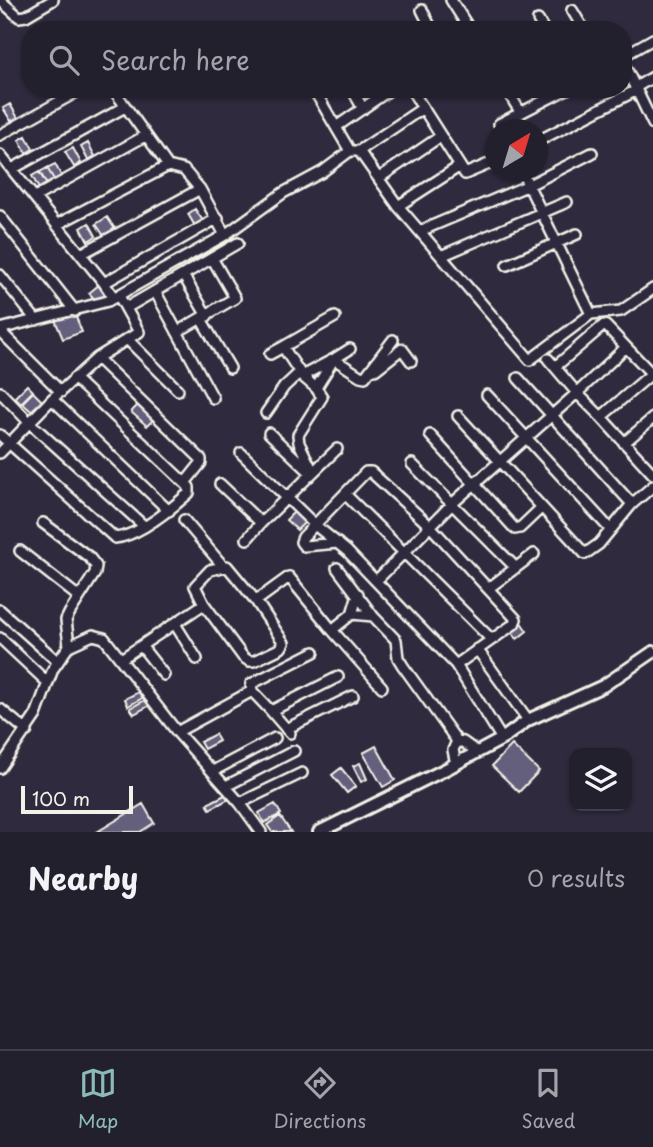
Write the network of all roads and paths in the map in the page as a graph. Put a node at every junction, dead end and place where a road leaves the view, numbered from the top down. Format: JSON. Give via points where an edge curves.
{"nodes":[{"id":1,"x":0,"y":0,"type":"edge"},
{"id":2,"x":52,"y":0,"type":"edge"},
{"id":3,"x":451,"y":0,"type":"edge"},
{"id":4,"x":422,"y":10,"type":"dead end"},
{"id":5,"x":572,"y":10,"type":"dead end"},
{"id":6,"x":428,"y":21,"type":"edge"},
{"id":7,"x":464,"y":21,"type":"edge"},
{"id":8,"x":579,"y":21,"type":"edge"},
{"id":9,"x":653,"y":39,"type":"edge"},
{"id":10,"x":632,"y":51,"type":"edge"},
{"id":11,"x":653,"y":77,"type":"edge"},
{"id":12,"x":632,"y":80,"type":"edge"},
{"id":13,"x":636,"y":88,"type":"junction"},
{"id":14,"x":632,"y":90,"type":"edge"},
{"id":15,"x":66,"y":98,"type":"edge"},
{"id":16,"x":119,"y":98,"type":"edge"},
{"id":17,"x":319,"y":98,"type":"edge"},
{"id":18,"x":357,"y":98,"type":"edge"},
{"id":19,"x":379,"y":98,"type":"edge"},
{"id":20,"x":417,"y":98,"type":"edge"},
{"id":21,"x":512,"y":98,"type":"edge"},
{"id":22,"x":550,"y":98,"type":"edge"},
{"id":23,"x":617,"y":98,"type":"edge"},
{"id":24,"x":125,"y":107,"type":"junction"},
{"id":25,"x":423,"y":108,"type":"junction"},
{"id":26,"x":363,"y":109,"type":"junction"},
{"id":27,"x":521,"y":113,"type":"junction"},
{"id":28,"x":652,"y":118,"type":"edge"},
{"id":29,"x":508,"y":119,"type":"edge"},
{"id":30,"x":335,"y":127,"type":"junction"},
{"id":31,"x":0,"y":135,"type":"edge"},
{"id":32,"x":548,"y":135,"type":"edge"},
{"id":33,"x":145,"y":136,"type":"junction"},
{"id":34,"x":441,"y":136,"type":"junction"},
{"id":35,"x":354,"y":151,"type":"junction"},
{"id":36,"x":592,"y":153,"type":"dead end"},
{"id":37,"x":0,"y":155,"type":"edge"},
{"id":38,"x":485,"y":165,"type":"edge"},
{"id":39,"x":168,"y":166,"type":"junction"},
{"id":40,"x":460,"y":166,"type":"junction"},
{"id":41,"x":12,"y":169,"type":"junction"},
{"id":42,"x":379,"y":178,"type":"junction"},
{"id":43,"x":527,"y":182,"type":"edge"},
{"id":44,"x":528,"y":185,"type":"junction"},
{"id":45,"x":200,"y":189,"type":"junction"},
{"id":46,"x":35,"y":197,"type":"junction"},
{"id":47,"x":567,"y":202,"type":"dead end"},
{"id":48,"x":398,"y":206,"type":"junction"},
{"id":49,"x":543,"y":214,"type":"junction"},
{"id":50,"x":0,"y":216,"type":"edge"},
{"id":51,"x":218,"y":218,"type":"junction"},
{"id":52,"x":58,"y":224,"type":"junction"},
{"id":53,"x":420,"y":231,"type":"junction"},
{"id":54,"x":577,"y":234,"type":"dead end"},
{"id":55,"x":225,"y":235,"type":"junction"},
{"id":56,"x":238,"y":243,"type":"dead end"},
{"id":57,"x":557,"y":243,"type":"junction"},
{"id":58,"x":81,"y":254,"type":"junction"},
{"id":59,"x":441,"y":256,"type":"junction"},
{"id":60,"x":212,"y":258,"type":"junction"},
{"id":61,"x":507,"y":265,"type":"dead end"},
{"id":62,"x":0,"y":275,"type":"edge"},
{"id":63,"x":183,"y":275,"type":"junction"},
{"id":64,"x":104,"y":283,"type":"junction"},
{"id":65,"x":653,"y":289,"type":"edge"},
{"id":66,"x":155,"y":291,"type":"junction"},
{"id":67,"x":116,"y":297,"type":"junction"},
{"id":68,"x":126,"y":308,"type":"junction"},
{"id":69,"x":75,"y":311,"type":"junction"},
{"id":70,"x":592,"y":314,"type":"junction"},
{"id":71,"x":204,"y":317,"type":"junction"},
{"id":72,"x":335,"y":317,"type":"dead end"},
{"id":73,"x":36,"y":320,"type":"junction"},
{"id":74,"x":0,"y":330,"type":"edge"},
{"id":75,"x":177,"y":332,"type":"junction"},
{"id":76,"x":127,"y":340,"type":"junction"},
{"id":77,"x":393,"y":340,"type":"dead end"},
{"id":78,"x":283,"y":347,"type":"junction"},
{"id":79,"x":626,"y":347,"type":"junction"},
{"id":80,"x":350,"y":349,"type":"dead end"},
{"id":81,"x":270,"y":354,"type":"dead end"},
{"id":82,"x":97,"y":358,"type":"junction"},
{"id":83,"x":334,"y":359,"type":"junction"},
{"id":84,"x":548,"y":359,"type":"dead end"},
{"id":85,"x":411,"y":360,"type":"dead end"},
{"id":86,"x":555,"y":367,"type":"junction"},
{"id":87,"x":230,"y":368,"type":"dead end"},
{"id":88,"x":301,"y":374,"type":"junction"},
{"id":89,"x":365,"y":377,"type":"junction"},
{"id":90,"x":74,"y":378,"type":"junction"},
{"id":91,"x":518,"y":378,"type":"dead end"},
{"id":92,"x":316,"y":388,"type":"junction"},
{"id":93,"x":178,"y":390,"type":"dead end"},
{"id":94,"x":0,"y":391,"type":"edge"},
{"id":95,"x":61,"y":391,"type":"junction"},
{"id":96,"x":577,"y":393,"type":"junction"},
{"id":97,"x":487,"y":395,"type":"dead end"},
{"id":98,"x":213,"y":398,"type":"dead end"},
{"id":99,"x":52,"y":399,"type":"junction"},
{"id":100,"x":266,"y":414,"type":"dead end"},
{"id":101,"x":458,"y":416,"type":"dead end"},
{"id":102,"x":552,"y":417,"type":"junction"},
{"id":103,"x":601,"y":417,"type":"junction"},
{"id":104,"x":653,"y":418,"type":"edge"},
{"id":105,"x":30,"y":423,"type":"junction"},
{"id":106,"x":270,"y":433,"type":"dead end"},
{"id":107,"x":0,"y":435,"type":"edge"},
{"id":108,"x":430,"y":435,"type":"dead end"},
{"id":109,"x":527,"y":439,"type":"junction"},
{"id":110,"x":9,"y":442,"type":"junction"},
{"id":111,"x":624,"y":443,"type":"junction"},
{"id":112,"x":337,"y":449,"type":"dead end"},
{"id":113,"x":302,"y":450,"type":"junction"},
{"id":114,"x":0,"y":453,"type":"edge"},
{"id":115,"x":241,"y":453,"type":"dead end"},
{"id":116,"x":326,"y":459,"type":"junction"},
{"id":117,"x":501,"y":462,"type":"junction"},
{"id":118,"x":412,"y":464,"type":"dead end"},
{"id":119,"x":312,"y":472,"type":"junction"},
{"id":120,"x":653,"y":474,"type":"edge"},
{"id":121,"x":185,"y":483,"type":"junction"},
{"id":122,"x":220,"y":484,"type":"dead end"},
{"id":123,"x":653,"y":486,"type":"edge"},
{"id":124,"x":473,"y":487,"type":"junction"},
{"id":125,"x":345,"y":494,"type":"junction"},
{"id":126,"x":285,"y":498,"type":"junction"},
{"id":127,"x":453,"y":503,"type":"junction"},
{"id":128,"x":632,"y":504,"type":"junction"},
{"id":129,"x":541,"y":508,"type":"junction"},
{"id":130,"x":169,"y":511,"type":"junction"},
{"id":131,"x":184,"y":520,"type":"dead end"},
{"id":132,"x":43,"y":523,"type":"dead end"},
{"id":133,"x":261,"y":523,"type":"junction"},
{"id":134,"x":315,"y":525,"type":"junction"},
{"id":135,"x":144,"y":526,"type":"junction"},
{"id":136,"x":431,"y":527,"type":"junction"},
{"id":137,"x":610,"y":529,"type":"junction"},
{"id":138,"x":247,"y":538,"type":"dead end"},
{"id":139,"x":338,"y":543,"type":"junction"},
{"id":140,"x":20,"y":551,"type":"dead end"},
{"id":141,"x":405,"y":552,"type":"junction"},
{"id":142,"x":534,"y":554,"type":"dead end"},
{"id":143,"x":223,"y":566,"type":"junction"},
{"id":144,"x":337,"y":568,"type":"dead end"},
{"id":145,"x":516,"y":568,"type":"junction"},
{"id":146,"x":376,"y":581,"type":"junction"},
{"id":147,"x":489,"y":588,"type":"junction"},
{"id":148,"x":358,"y":594,"type":"junction"},
{"id":149,"x":79,"y":597,"type":"junction"},
{"id":150,"x":256,"y":601,"type":"junction"},
{"id":151,"x":204,"y":604,"type":"junction"},
{"id":152,"x":0,"y":610,"type":"edge"},
{"id":153,"x":352,"y":614,"type":"junction"},
{"id":154,"x":373,"y":616,"type":"junction"},
{"id":155,"x":175,"y":624,"type":"junction"},
{"id":156,"x":332,"y":630,"type":"junction"},
{"id":157,"x":0,"y":638,"type":"edge"},
{"id":158,"x":491,"y":639,"type":"junction"},
{"id":159,"x":69,"y":646,"type":"junction"},
{"id":160,"x":142,"y":647,"type":"junction"},
{"id":161,"x":477,"y":649,"type":"junction"},
{"id":162,"x":314,"y":652,"type":"dead end"},
{"id":163,"x":653,"y":652,"type":"edge"},
{"id":164,"x":121,"y":659,"type":"junction"},
{"id":165,"x":197,"y":659,"type":"dead end"},
{"id":166,"x":58,"y":662,"type":"junction"},
{"id":167,"x":456,"y":666,"type":"junction"},
{"id":168,"x":164,"y":675,"type":"dead end"},
{"id":169,"x":338,"y":677,"type":"dead end"},
{"id":170,"x":47,"y":682,"type":"junction"},
{"id":171,"x":382,"y":687,"type":"dead end"},
{"id":172,"x":252,"y":691,"type":"junction"},
{"id":173,"x":353,"y":695,"type":"dead end"},
{"id":174,"x":0,"y":709,"type":"edge"},
{"id":175,"x":271,"y":711,"type":"junction"},
{"id":176,"x":528,"y":720,"type":"junction"},
{"id":177,"x":27,"y":731,"type":"junction"},
{"id":178,"x":177,"y":732,"type":"junction"},
{"id":179,"x":275,"y":738,"type":"dead end"},
{"id":180,"x":502,"y":739,"type":"junction"},
{"id":181,"x":457,"y":741,"type":"junction"},
{"id":182,"x":294,"y":751,"type":"dead end"},
{"id":183,"x":477,"y":752,"type":"junction"},
{"id":184,"x":456,"y":764,"type":"junction"},
{"id":185,"x":0,"y":768,"type":"edge"},
{"id":186,"x":213,"y":771,"type":"junction"},
{"id":187,"x":302,"y":773,"type":"dead end"},
{"id":188,"x":226,"y":786,"type":"junction"},
{"id":189,"x":240,"y":803,"type":"junction"},
{"id":190,"x":261,"y":832,"type":"edge"},
{"id":191,"x":319,"y":832,"type":"edge"}],
"edges":[{"from":1,"to":2,"type":"street","via":[[19,17]]},
{"from":3,"to":7,"type":"street"},
{"from":4,"to":6,"type":"street"},
{"from":5,"to":8,"type":"street"},
{"from":9,"to":10,"type":"street"},
{"from":11,"to":13,"type":"street"},
{"from":12,"to":13,"type":"street"},
{"from":13,"to":14,"type":"street"},
{"from":13,"to":28,"type":"street"},
{"from":15,"to":31,"type":"street"},
{"from":16,"to":24,"type":"street"},
{"from":17,"to":30,"type":"street"},
{"from":18,"to":26,"type":"street"},
{"from":19,"to":26,"type":"street"},
{"from":20,"to":25,"type":"street"},
{"from":21,"to":27,"type":"street"},
{"from":22,"to":27,"type":"street"},
{"from":23,"to":32,"type":"street"},
{"from":24,"to":33,"type":"street"},
{"from":24,"to":41,"type":"street"},
{"from":25,"to":34,"type":"street"},
{"from":25,"to":35,"type":"street"},
{"from":26,"to":30,"type":"street"},
{"from":27,"to":29,"type":"street"},
{"from":30,"to":35,"type":"street"},
{"from":33,"to":39,"type":"street"},
{"from":33,"to":46,"type":"street"},
{"from":34,"to":40,"type":"street"},
{"from":34,"to":42,"type":"street"},
{"from":35,"to":42,"type":"street"},
{"from":35,"to":55,"type":"street","via":[[283,193]]},
{"from":36,"to":44,"type":"street"},
{"from":37,"to":41,"type":"street"},
{"from":38,"to":40,"type":"street","via":[[465,174]]},
{"from":39,"to":45,"type":"street","via":[[184,170]]},
{"from":39,"to":52,"type":"street"},
{"from":40,"to":48,"type":"street"},
{"from":41,"to":46,"type":"street"},
{"from":42,"to":48,"type":"street"},
{"from":43,"to":44,"type":"street"},
{"from":44,"to":49,"type":"street"},
{"from":44,"to":53,"type":"street"},
{"from":45,"to":51,"type":"street"},
{"from":45,"to":58,"type":"street"},
{"from":46,"to":52,"type":"street"},
{"from":47,"to":49,"type":"street"},
{"from":48,"to":53,"type":"street"},
{"from":49,"to":57,"type":"street"},
{"from":49,"to":59,"type":"street"},
{"from":50,"to":69,"type":"street"},
{"from":51,"to":55,"type":"street"},
{"from":51,"to":64,"type":"street"},
{"from":52,"to":58,"type":"street"},
{"from":53,"to":59,"type":"street"},
{"from":54,"to":57,"type":"street"},
{"from":55,"to":67,"type":"street"},
{"from":56,"to":60,"type":"street"},
{"from":57,"to":61,"type":"street"},
{"from":57,"to":70,"type":"street"},
{"from":58,"to":64,"type":"street"},
{"from":59,"to":70,"type":"street","via":[[530,360]]},
{"from":60,"to":63,"type":"street"},
{"from":60,"to":71,"type":"street","via":[[235,298]]},
{"from":62,"to":73,"type":"street"},
{"from":63,"to":66,"type":"street"},
{"from":63,"to":71,"type":"street"},
{"from":64,"to":67,"type":"street"},
{"from":65,"to":70,"type":"street","via":[[621,311]]},
{"from":66,"to":68,"type":"street"},
{"from":66,"to":75,"type":"street"},
{"from":67,"to":68,"type":"street"},
{"from":67,"to":69,"type":"street"},
{"from":68,"to":76,"type":"street","via":[[139,332]]},
{"from":69,"to":73,"type":"street"},
{"from":71,"to":75,"type":"street"},
{"from":71,"to":87,"type":"street"},
{"from":72,"to":78,"type":"street"},
{"from":73,"to":74,"type":"street"},
{"from":74,"to":95,"type":"street"},
{"from":75,"to":98,"type":"street"},
{"from":76,"to":82,"type":"street"},
{"from":76,"to":93,"type":"street"},
{"from":77,"to":89,"type":"street"},
{"from":78,"to":81,"type":"street"},
{"from":78,"to":88,"type":"street"},
{"from":79,"to":86,"type":"street","via":[[604,325]]},
{"from":79,"to":96,"type":"street"},
{"from":79,"to":103,"type":"street","via":[[651,374]]},
{"from":80,"to":83,"type":"street"},
{"from":82,"to":90,"type":"street"},
{"from":82,"to":121,"type":"street","via":[[201,459]]},
{"from":83,"to":88,"type":"street"},
{"from":83,"to":89,"type":"street"},
{"from":83,"to":92,"type":"street"},
{"from":84,"to":86,"type":"street"},
{"from":85,"to":89,"type":"street","via":[[402,349]]},
{"from":86,"to":96,"type":"street"},
{"from":88,"to":92,"type":"street"},
{"from":88,"to":100,"type":"street","via":[[284,387]]},
{"from":90,"to":95,"type":"street"},
{"from":90,"to":121,"type":"street"},
{"from":91,"to":102,"type":"street"},
{"from":92,"to":113,"type":"street","via":[[321,400],[298,435]]},
{"from":94,"to":105,"type":"street"},
{"from":95,"to":99,"type":"street"},
{"from":96,"to":102,"type":"street"},
{"from":96,"to":103,"type":"street"},
{"from":97,"to":109,"type":"street"},
{"from":99,"to":105,"type":"street"},
{"from":99,"to":130,"type":"street"},
{"from":101,"to":117,"type":"street"},
{"from":102,"to":109,"type":"street"},
{"from":102,"to":128,"type":"street"},
{"from":103,"to":111,"type":"street"},
{"from":104,"to":111,"type":"street"},
{"from":105,"to":110,"type":"street"},
{"from":105,"to":135,"type":"street"},
{"from":106,"to":119,"type":"street"},
{"from":107,"to":110,"type":"street"},
{"from":108,"to":124,"type":"street"},
{"from":109,"to":117,"type":"street"},
{"from":109,"to":137,"type":"street"},
{"from":110,"to":114,"type":"street"},
{"from":110,"to":135,"type":"street","via":[[114,538]]},
{"from":111,"to":120,"type":"street"},
{"from":112,"to":116,"type":"street"},
{"from":113,"to":116,"type":"street"},
{"from":113,"to":119,"type":"street"},
{"from":115,"to":126,"type":"street"},
{"from":116,"to":119,"type":"street"},
{"from":117,"to":124,"type":"street"},
{"from":117,"to":129,"type":"street"},
{"from":118,"to":127,"type":"street"},
{"from":119,"to":126,"type":"street"},
{"from":121,"to":130,"type":"street","via":[[191,490]]},
{"from":122,"to":133,"type":"street"},
{"from":123,"to":128,"type":"street"},
{"from":124,"to":127,"type":"street"},
{"from":124,"to":129,"type":"street","via":[[517,530]]},
{"from":125,"to":134,"type":"street"},
{"from":125,"to":136,"type":"street","via":[[371,472]]},
{"from":125,"to":141,"type":"street"},
{"from":126,"to":133,"type":"street"},
{"from":126,"to":134,"type":"street"},
{"from":127,"to":136,"type":"street"},
{"from":127,"to":145,"type":"street"},
{"from":128,"to":137,"type":"street"},
{"from":129,"to":137,"type":"street","via":[[585,554]]},
{"from":130,"to":135,"type":"street"},
{"from":131,"to":143,"type":"street"},
{"from":132,"to":149,"type":"street","via":[[96,566]]},
{"from":133,"to":138,"type":"street"},
{"from":134,"to":139,"type":"street"},
{"from":134,"to":139,"type":"street","via":[[301,540],[304,546]]},
{"from":136,"to":141,"type":"street"},
{"from":136,"to":147,"type":"street"},
{"from":139,"to":146,"type":"street"},
{"from":140,"to":149,"type":"street"},
{"from":141,"to":146,"type":"street"},
{"from":141,"to":158,"type":"street"},
{"from":142,"to":145,"type":"street"},
{"from":143,"to":150,"type":"street","via":[[231,568]]},
{"from":143,"to":151,"type":"street","via":[[196,582]]},
{"from":144,"to":148,"type":"street"},
{"from":145,"to":147,"type":"street"},
{"from":146,"to":167,"type":"street"},
{"from":147,"to":158,"type":"street","via":[[516,619]]},
{"from":148,"to":153,"type":"street"},
{"from":148,"to":154,"type":"street"},
{"from":149,"to":159,"type":"street","via":[[66,620]]},
{"from":150,"to":151,"type":"street","via":[[284,643],[249,662]]},
{"from":150,"to":156,"type":"street","via":[[289,577]]},
{"from":151,"to":155,"type":"street"},
{"from":152,"to":166,"type":"street"},
{"from":153,"to":154,"type":"street"},
{"from":153,"to":156,"type":"street"},
{"from":154,"to":181,"type":"street","via":[[397,640],[398,658]]},
{"from":155,"to":160,"type":"street"},
{"from":155,"to":165,"type":"street"},
{"from":156,"to":171,"type":"street"},
{"from":157,"to":170,"type":"street"},
{"from":158,"to":161,"type":"street"},
{"from":159,"to":164,"type":"street","via":[[99,635]]},
{"from":159,"to":166,"type":"street"},
{"from":160,"to":164,"type":"street"},
{"from":160,"to":168,"type":"street"},
{"from":161,"to":167,"type":"street"},
{"from":161,"to":176,"type":"street"},
{"from":162,"to":172,"type":"street","via":[[251,684]]},
{"from":163,"to":176,"type":"street","via":[[603,686]]},
{"from":164,"to":178,"type":"street"},
{"from":166,"to":170,"type":"street"},
{"from":167,"to":180,"type":"street"},
{"from":169,"to":175,"type":"street"},
{"from":170,"to":177,"type":"street"},
{"from":172,"to":175,"type":"street"},
{"from":172,"to":178,"type":"street"},
{"from":173,"to":175,"type":"street","via":[[288,731]]},
{"from":174,"to":177,"type":"street"},
{"from":176,"to":180,"type":"street"},
{"from":177,"to":185,"type":"street"},
{"from":178,"to":186,"type":"street"},
{"from":179,"to":186,"type":"street"},
{"from":180,"to":183,"type":"street"},
{"from":181,"to":183,"type":"street"},
{"from":181,"to":184,"type":"street","via":[[453,750]]},
{"from":182,"to":188,"type":"street"},
{"from":183,"to":184,"type":"street"},
{"from":184,"to":191,"type":"street"},
{"from":186,"to":188,"type":"street"},
{"from":187,"to":189,"type":"street"},
{"from":188,"to":189,"type":"street"},
{"from":189,"to":190,"type":"street"}]}
